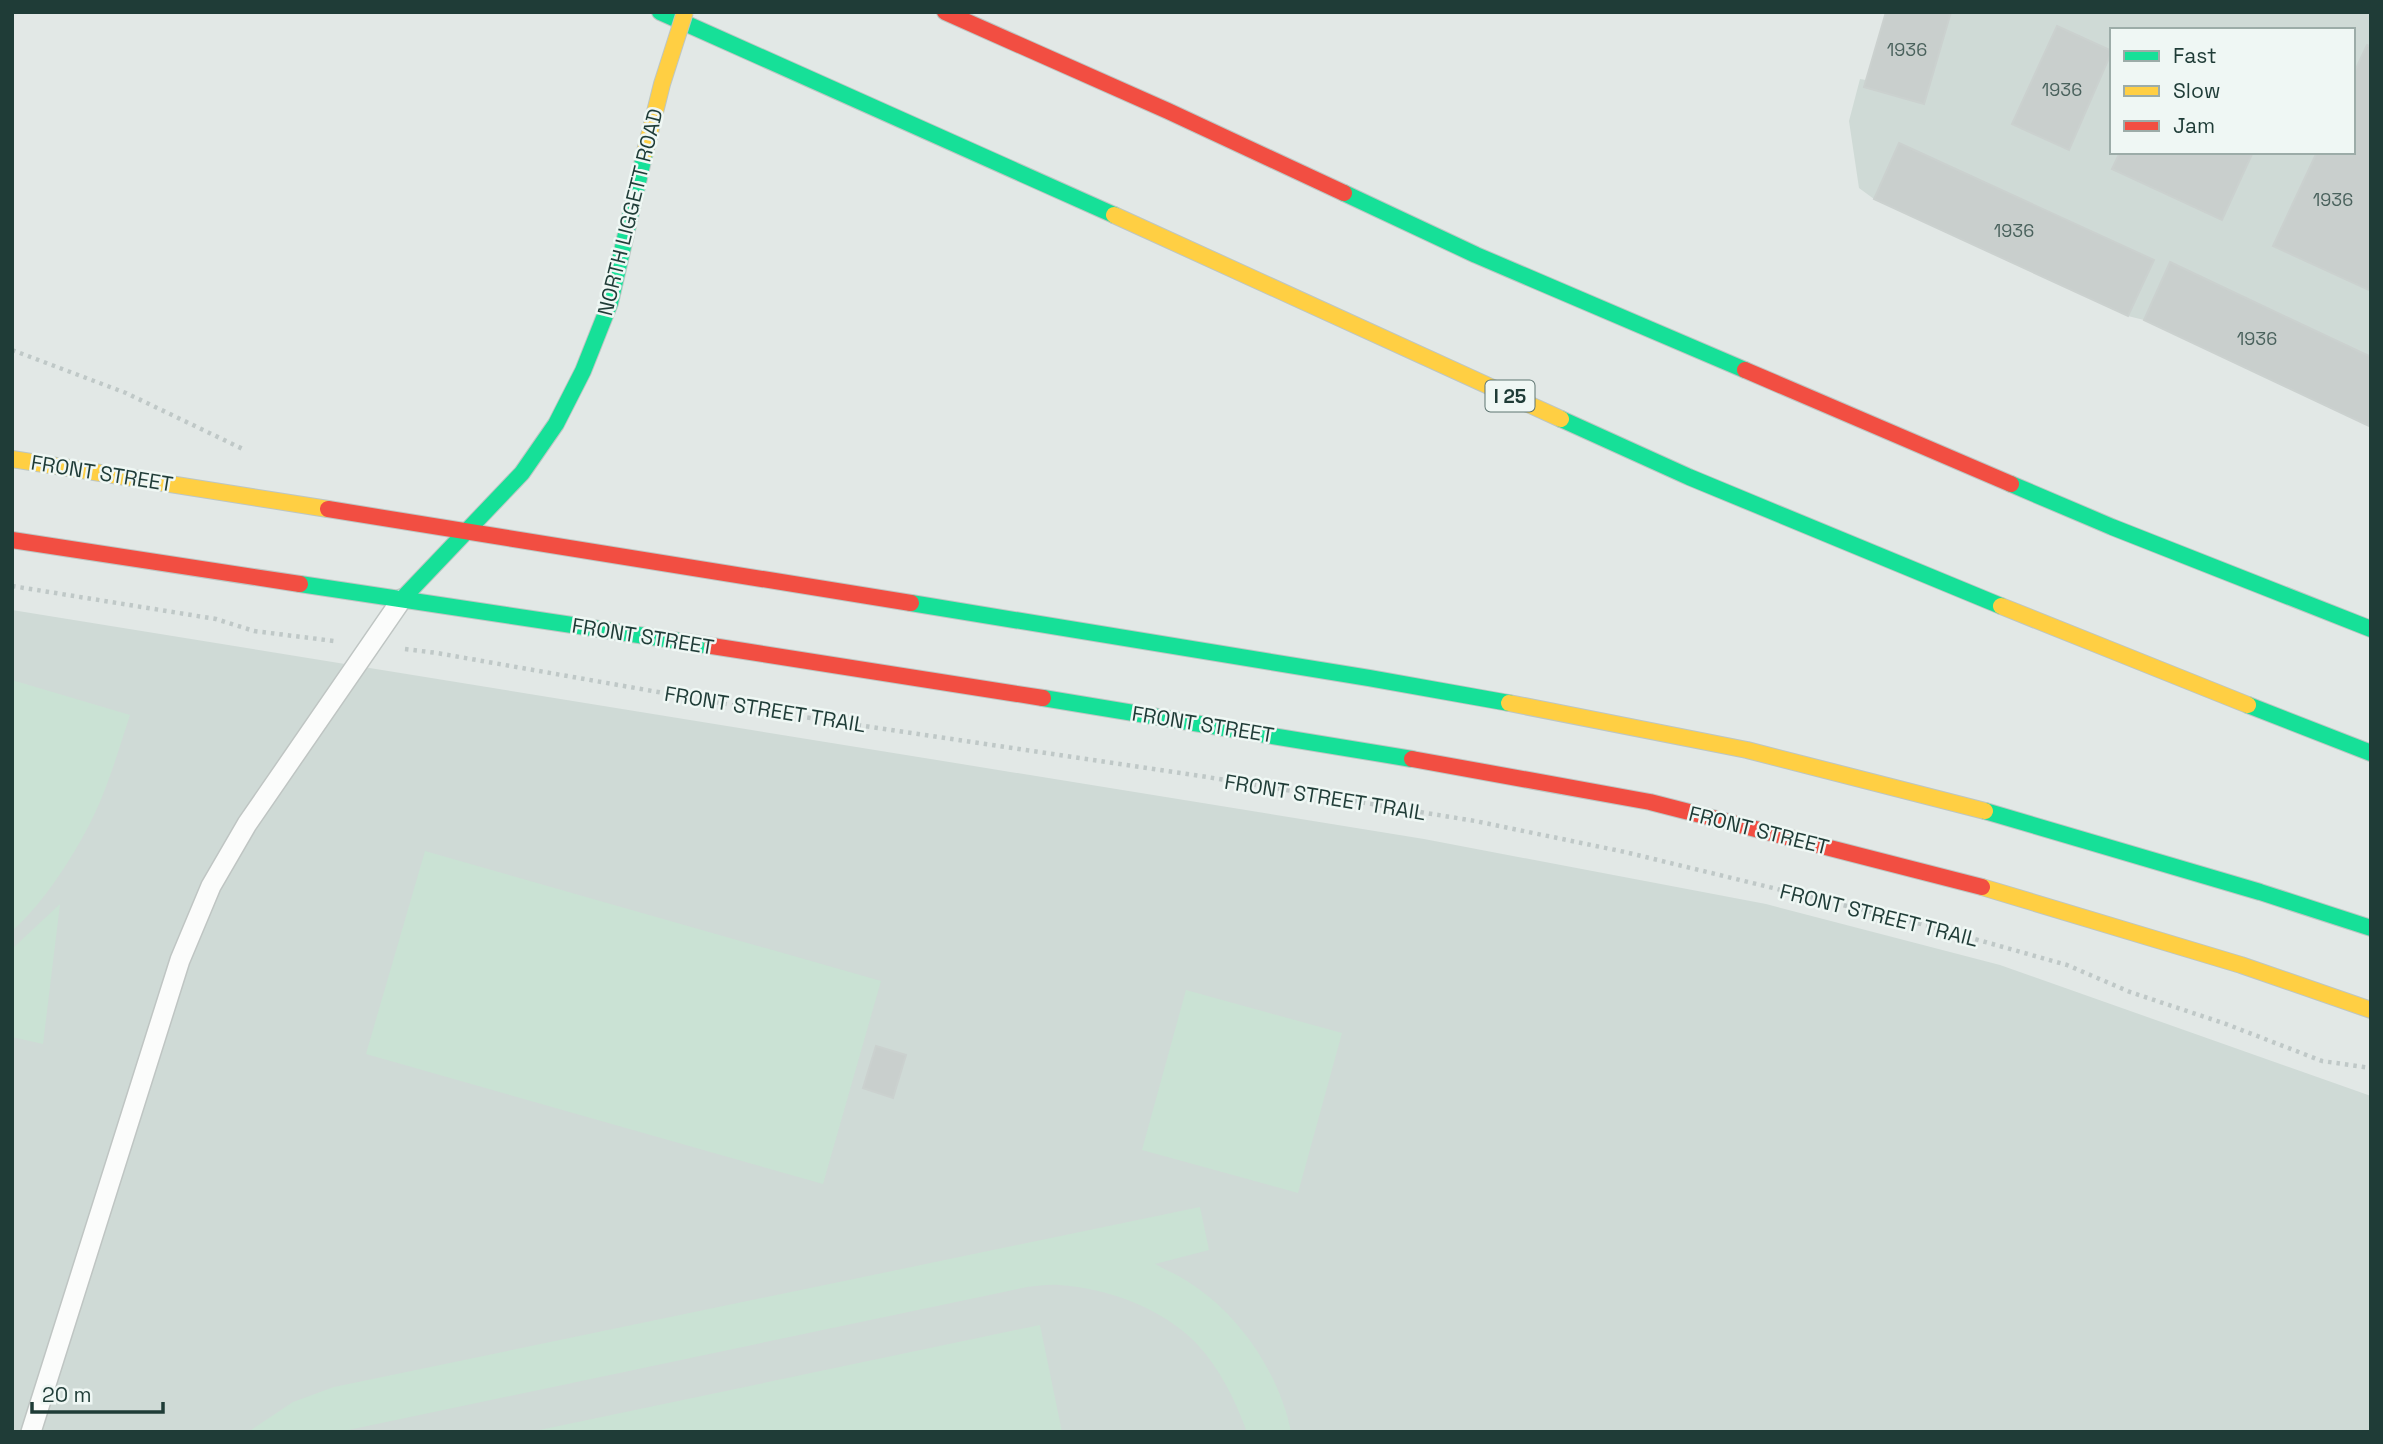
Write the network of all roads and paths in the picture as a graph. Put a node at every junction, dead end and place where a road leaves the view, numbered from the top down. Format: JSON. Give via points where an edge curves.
{"nodes":[{"id":1,"x":660,"y":12,"type":"edge"},
{"id":2,"x":685,"y":12,"type":"edge"},
{"id":3,"x":945,"y":12,"type":"edge"},
{"id":4,"x":12,"y":459,"type":"edge"},
{"id":5,"x":470,"y":531,"type":"junction"},
{"id":6,"x":12,"y":540,"type":"edge"},
{"id":7,"x":12,"y":586,"type":"edge"},
{"id":8,"x":402,"y":599,"type":"junction"},
{"id":9,"x":2371,"y":629,"type":"edge"},
{"id":10,"x":370,"y":645,"type":"junction"},
{"id":11,"x":2371,"y":753,"type":"edge"},
{"id":12,"x":2371,"y":928,"type":"edge"},
{"id":13,"x":2371,"y":1010,"type":"edge"},
{"id":14,"x":2371,"y":1068,"type":"edge"},
{"id":15,"x":31,"y":1432,"type":"edge"}],
"edges":[{"from":1,"to":11,"type":"main road","number":"I 25","via":[[1689,477]]},
{"from":2,"to":5,"type":"main road","name":"NORTH LIGGETT ROAD","bridge":true,"via":[[662,84],[610,303],[583,371],[556,424],[522,473]]},
{"from":3,"to":9,"type":"main road","via":[[1476,255],[2112,527]]},
{"from":4,"to":5,"type":"main road","name":"FRONT STREET"},
{"from":5,"to":8,"type":"main road","name":"NORTH LIGGETT ROAD"},
{"from":5,"to":12,"type":"main road","name":"FRONT STREET","via":[[1497,699],[1627,725],[1977,809]]},
{"from":6,"to":8,"type":"main road","name":"FRONT STREET"},
{"from":7,"to":10,"type":"path","name":"FRONT STREET TRAIL","via":[[216,619],[254,631]]},
{"from":8,"to":10,"type":"lane"},
{"from":8,"to":13,"type":"main road","name":"FRONT STREET","via":[[1304,740],[1650,802],[2007,894]]},
{"from":10,"to":14,"type":"path","name":"FRONT STREET TRAIL","via":[[1410,810],[1625,852],[2067,965],[2322,1061]]},
{"from":10,"to":15,"type":"lane","via":[[247,824],[211,886],[180,960]]}]}
